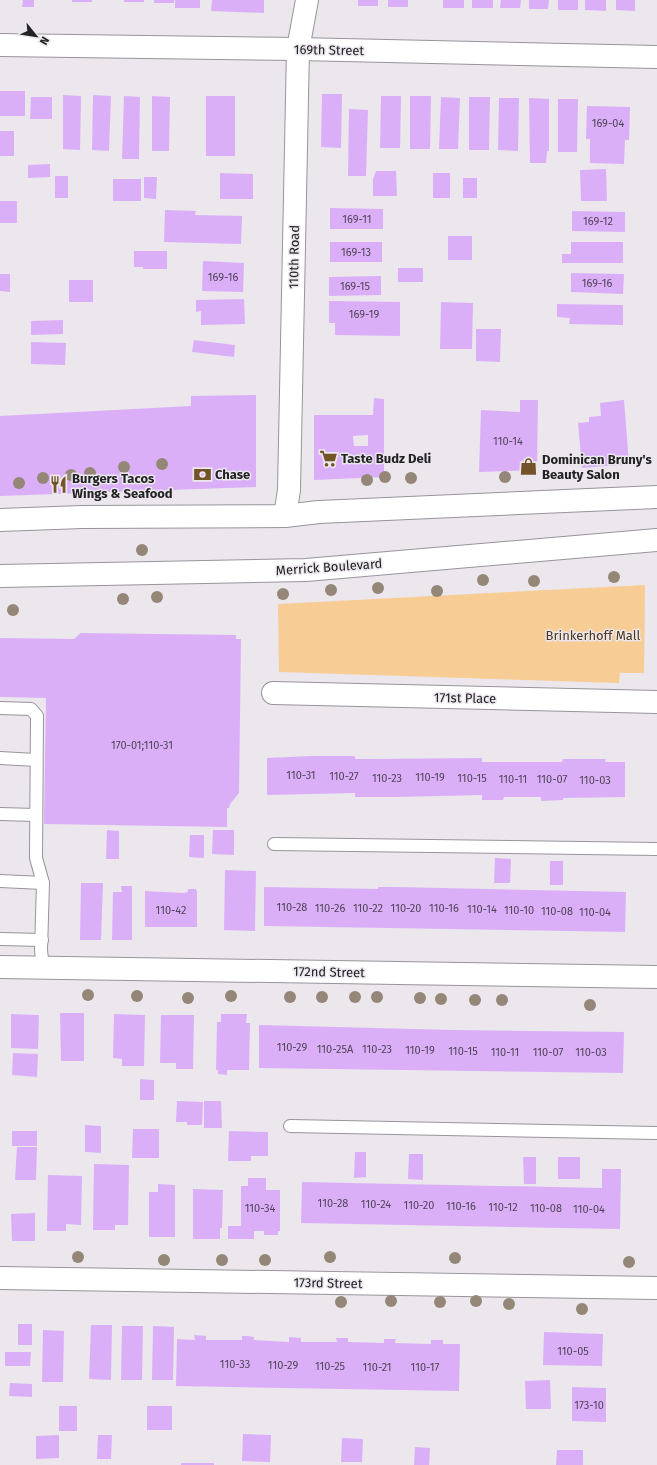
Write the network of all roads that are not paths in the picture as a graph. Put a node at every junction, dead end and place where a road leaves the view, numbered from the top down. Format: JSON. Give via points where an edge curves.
{"nodes":[{"id":1,"x":307,"y":0,"type":"edge"},
{"id":2,"x":0,"y":45,"type":"edge"},
{"id":3,"x":298,"y":49,"type":"junction"},
{"id":4,"x":657,"y":57,"type":"edge"},
{"id":5,"x":657,"y":497,"type":"edge"},
{"id":6,"x":285,"y":516,"type":"junction"},
{"id":7,"x":0,"y":520,"type":"edge"},
{"id":8,"x":657,"y":540,"type":"edge"},
{"id":9,"x":0,"y":576,"type":"edge"},
{"id":10,"x":273,"y":693,"type":"dead end"},
{"id":11,"x":657,"y":702,"type":"edge"},
{"id":12,"x":0,"y":708,"type":"edge"},
{"id":13,"x":0,"y":758,"type":"edge"},
{"id":14,"x":36,"y":760,"type":"junction"},
{"id":15,"x":0,"y":814,"type":"edge"},
{"id":16,"x":36,"y":815,"type":"junction"},
{"id":17,"x":274,"y":844,"type":"dead end"},
{"id":18,"x":657,"y":849,"type":"edge"},
{"id":19,"x":0,"y":881,"type":"edge"},
{"id":20,"x":43,"y":883,"type":"junction"},
{"id":21,"x":0,"y":940,"type":"edge"},
{"id":22,"x":42,"y":940,"type":"junction"},
{"id":23,"x":0,"y":967,"type":"edge"},
{"id":24,"x":43,"y":968,"type":"junction"},
{"id":25,"x":657,"y":977,"type":"edge"},
{"id":26,"x":290,"y":1126,"type":"dead end"},
{"id":27,"x":657,"y":1133,"type":"edge"},
{"id":28,"x":0,"y":1278,"type":"edge"},
{"id":29,"x":657,"y":1288,"type":"edge"}],
"edges":[{"from":1,"to":3,"type":"street","name":"110th Road"},
{"from":2,"to":3,"type":"street","name":"169th Street"},
{"from":3,"to":4,"type":"street","name":"169th Street"},
{"from":3,"to":6,"type":"street","name":"110th Road","via":[[289,490]]},
{"from":5,"to":6,"type":"street","via":[[319,512]]},
{"from":6,"to":7,"type":"street"},
{"from":8,"to":9,"type":"street","name":"Merrick Boulevard","via":[[306,570]]},
{"from":10,"to":11,"type":"street","name":"171st Place"},
{"from":12,"to":14,"type":"lane","via":[[35,711],[38,716]]},
{"from":13,"to":14,"type":"lane"},
{"from":14,"to":16,"type":"lane"},
{"from":15,"to":16,"type":"lane"},
{"from":16,"to":20,"type":"lane","via":[[36,858]]},
{"from":17,"to":18,"type":"lane"},
{"from":19,"to":20,"type":"lane"},
{"from":20,"to":22,"type":"lane"},
{"from":21,"to":22,"type":"lane"},
{"from":22,"to":24,"type":"lane"},
{"from":23,"to":24,"type":"street","name":"172nd Street"},
{"from":24,"to":25,"type":"street","name":"172nd Street"},
{"from":26,"to":27,"type":"lane"},
{"from":28,"to":29,"type":"street","name":"173rd Street"}]}
